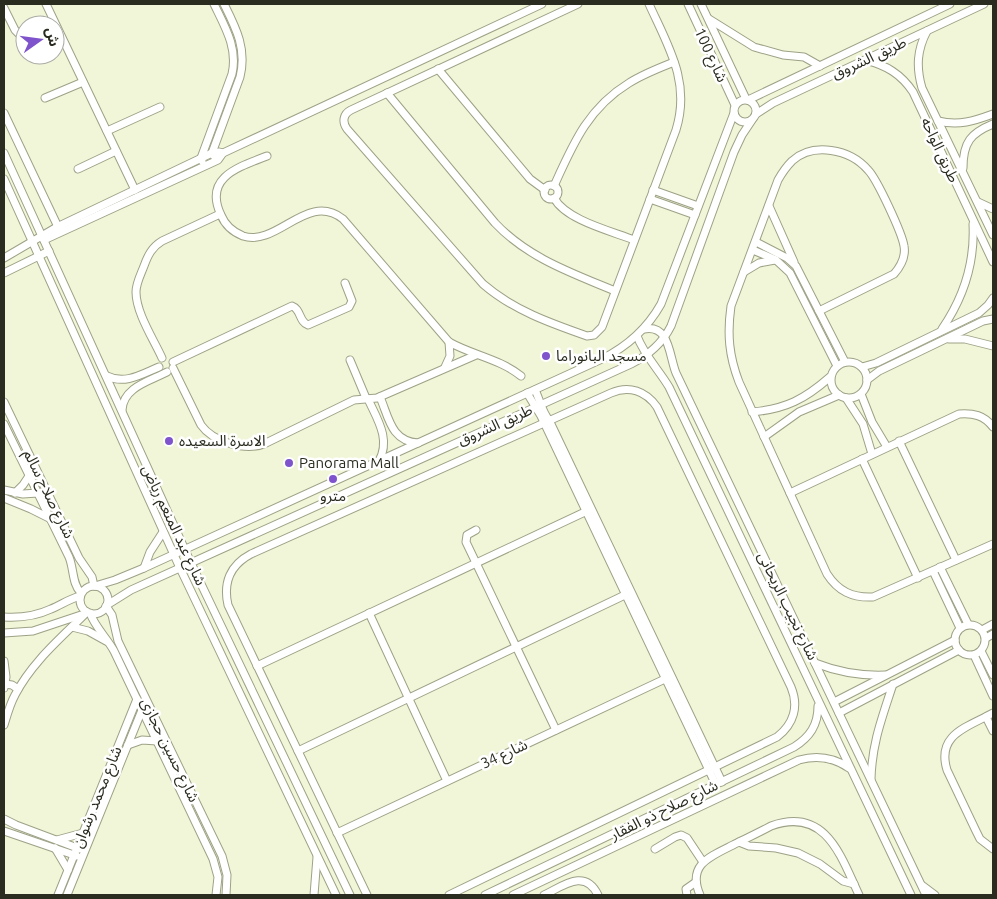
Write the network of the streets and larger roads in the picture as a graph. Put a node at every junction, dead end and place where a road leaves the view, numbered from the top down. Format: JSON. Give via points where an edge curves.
{"nodes":[{"id":1,"x":214,"y":4,"type":"edge"},
{"id":2,"x":224,"y":4,"type":"edge"},
{"id":3,"x":542,"y":4,"type":"edge"},
{"id":4,"x":578,"y":4,"type":"edge"},
{"id":5,"x":649,"y":4,"type":"edge"},
{"id":6,"x":688,"y":4,"type":"edge"},
{"id":7,"x":701,"y":4,"type":"edge"},
{"id":8,"x":950,"y":4,"type":"edge"},
{"id":9,"x":984,"y":4,"type":"edge"},
{"id":10,"x":4,"y":8,"type":"edge"},
{"id":11,"x":708,"y":19,"type":"junction"},
{"id":12,"x":15,"y":30,"type":"edge"},
{"id":13,"x":927,"y":31,"type":"junction"},
{"id":14,"x":65,"y":45,"type":"edge"},
{"id":15,"x":865,"y":60,"type":"junction"},
{"id":16,"x":674,"y":62,"type":"junction"},
{"id":17,"x":820,"y":66,"type":"junction"},
{"id":18,"x":438,"y":69,"type":"junction"},
{"id":19,"x":83,"y":82,"type":"junction"},
{"id":20,"x":387,"y":93,"type":"junction"},
{"id":21,"x":926,"y":97,"type":"junction"},
{"id":22,"x":45,"y":98,"type":"dead end"},
{"id":23,"x":747,"y":99,"type":"junction"},
{"id":24,"x":917,"y":102,"type":"junction"},
{"id":25,"x":160,"y":107,"type":"dead end"},
{"id":26,"x":735,"y":109,"type":"junction"},
{"id":27,"x":4,"y":113,"type":"edge"},
{"id":28,"x":993,"y":114,"type":"edge"},
{"id":29,"x":754,"y":117,"type":"junction"},
{"id":30,"x":938,"y":120,"type":"junction"},
{"id":31,"x":972,"y":121,"type":"junction"},
{"id":32,"x":993,"y":124,"type":"edge"},
{"id":33,"x":107,"y":131,"type":"junction"},
{"id":34,"x":977,"y":131,"type":"junction"},
{"id":35,"x":116,"y":151,"type":"junction"},
{"id":36,"x":4,"y":153,"type":"edge"},
{"id":37,"x":212,"y":153,"type":"junction"},
{"id":38,"x":223,"y":154,"type":"junction"},
{"id":39,"x":267,"y":156,"type":"dead end"},
{"id":40,"x":201,"y":158,"type":"junction"},
{"id":41,"x":216,"y":161,"type":"junction"},
{"id":42,"x":204,"y":166,"type":"junction"},
{"id":43,"x":78,"y":169,"type":"dead end"},
{"id":44,"x":963,"y":171,"type":"junction"},
{"id":45,"x":4,"y":179,"type":"edge"},
{"id":46,"x":554,"y":186,"type":"junction"},
{"id":47,"x":135,"y":190,"type":"junction"},
{"id":48,"x":545,"y":190,"type":"junction"},
{"id":49,"x":653,"y":190,"type":"junction"},
{"id":50,"x":973,"y":192,"type":"junction"},
{"id":51,"x":962,"y":197,"type":"junction"},
{"id":52,"x":554,"y":198,"type":"junction"},
{"id":53,"x":650,"y":200,"type":"junction"},
{"id":54,"x":978,"y":202,"type":"junction"},
{"id":55,"x":698,"y":206,"type":"junction"},
{"id":56,"x":769,"y":206,"type":"junction"},
{"id":57,"x":993,"y":209,"type":"edge"},
{"id":58,"x":220,"y":214,"type":"junction"},
{"id":59,"x":695,"y":215,"type":"junction"},
{"id":60,"x":973,"y":219,"type":"junction"},
{"id":61,"x":59,"y":229,"type":"junction"},
{"id":62,"x":993,"y":235,"type":"edge"},
{"id":63,"x":43,"y":238,"type":"junction"},
{"id":64,"x":634,"y":240,"type":"junction"},
{"id":65,"x":32,"y":241,"type":"junction"},
{"id":66,"x":756,"y":242,"type":"junction"},
{"id":67,"x":753,"y":250,"type":"junction"},
{"id":68,"x":49,"y":251,"type":"junction"},
{"id":69,"x":40,"y":256,"type":"junction"},
{"id":70,"x":4,"y":258,"type":"edge"},
{"id":71,"x":776,"y":260,"type":"junction"},
{"id":72,"x":993,"y":262,"type":"edge"},
{"id":73,"x":796,"y":266,"type":"junction"},
{"id":74,"x":4,"y":273,"type":"edge"},
{"id":75,"x":744,"y":273,"type":"junction"},
{"id":76,"x":344,"y":284,"type":"dead end"},
{"id":77,"x":615,"y":291,"type":"junction"},
{"id":78,"x":993,"y":298,"type":"edge"},
{"id":79,"x":819,"y":311,"type":"junction"},
{"id":80,"x":993,"y":319,"type":"edge"},
{"id":81,"x":644,"y":329,"type":"junction"},
{"id":82,"x":938,"y":332,"type":"junction"},
{"id":83,"x":637,"y":336,"type":"junction"},
{"id":84,"x":665,"y":337,"type":"junction"},
{"id":85,"x":943,"y":340,"type":"junction"},
{"id":86,"x":449,"y":342,"type":"junction"},
{"id":87,"x":993,"y":346,"type":"edge"},
{"id":88,"x":476,"y":355,"type":"junction"},
{"id":89,"x":647,"y":355,"type":"junction"},
{"id":90,"x":162,"y":358,"type":"junction"},
{"id":91,"x":350,"y":360,"type":"dead end"},
{"id":92,"x":845,"y":362,"type":"junction"},
{"id":93,"x":159,"y":366,"type":"junction"},
{"id":94,"x":836,"y":366,"type":"junction"},
{"id":95,"x":862,"y":366,"type":"junction"},
{"id":96,"x":171,"y":368,"type":"junction"},
{"id":97,"x":444,"y":368,"type":"junction"},
{"id":98,"x":105,"y":373,"type":"junction"},
{"id":99,"x":93,"y":374,"type":"junction"},
{"id":100,"x":521,"y":376,"type":"dead end"},
{"id":101,"x":830,"y":377,"type":"junction"},
{"id":102,"x":867,"y":380,"type":"junction"},
{"id":103,"x":535,"y":390,"type":"junction"},
{"id":104,"x":527,"y":393,"type":"junction"},
{"id":105,"x":861,"y":394,"type":"junction"},
{"id":106,"x":687,"y":396,"type":"junction"},
{"id":107,"x":380,"y":397,"type":"junction"},
{"id":108,"x":843,"y":397,"type":"junction"},
{"id":109,"x":367,"y":398,"type":"junction"},
{"id":110,"x":4,"y":402,"type":"edge"},
{"id":111,"x":676,"y":402,"type":"junction"},
{"id":112,"x":542,"y":404,"type":"junction"},
{"id":113,"x":535,"y":408,"type":"junction"},
{"id":114,"x":122,"y":411,"type":"junction"},
{"id":115,"x":752,"y":412,"type":"junction"},
{"id":116,"x":546,"y":422,"type":"junction"},
{"id":117,"x":4,"y":424,"type":"edge"},
{"id":118,"x":993,"y":426,"type":"edge"},
{"id":119,"x":134,"y":437,"type":"junction"},
{"id":120,"x":764,"y":437,"type":"junction"},
{"id":121,"x":899,"y":441,"type":"junction"},
{"id":122,"x":124,"y":442,"type":"junction"},
{"id":123,"x":419,"y":442,"type":"junction"},
{"id":124,"x":887,"y":447,"type":"junction"},
{"id":125,"x":872,"y":454,"type":"junction"},
{"id":126,"x":862,"y":459,"type":"junction"},
{"id":127,"x":379,"y":461,"type":"junction"},
{"id":128,"x":29,"y":476,"type":"junction"},
{"id":129,"x":731,"y":488,"type":"junction"},
{"id":130,"x":4,"y":490,"type":"edge"},
{"id":131,"x":15,"y":493,"type":"junction"},
{"id":132,"x":38,"y":493,"type":"junction"},
{"id":133,"x":790,"y":493,"type":"junction"},
{"id":134,"x":720,"y":494,"type":"junction"},
{"id":135,"x":4,"y":498,"type":"edge"},
{"id":136,"x":588,"y":510,"type":"junction"},
{"id":137,"x":50,"y":519,"type":"junction"},
{"id":138,"x":476,"y":530,"type":"dead end"},
{"id":139,"x":163,"y":532,"type":"junction"},
{"id":140,"x":993,"y":544,"type":"edge"},
{"id":141,"x":185,"y":549,"type":"junction"},
{"id":142,"x":174,"y":554,"type":"junction"},
{"id":143,"x":956,"y":560,"type":"junction"},
{"id":144,"x":192,"y":563,"type":"junction"},
{"id":145,"x":476,"y":563,"type":"junction"},
{"id":146,"x":144,"y":568,"type":"junction"},
{"id":147,"x":180,"y":568,"type":"junction"},
{"id":148,"x":937,"y":569,"type":"junction"},
{"id":149,"x":918,"y":578,"type":"junction"},
{"id":150,"x":94,"y":586,"type":"junction"},
{"id":151,"x":628,"y":593,"type":"junction"},
{"id":152,"x":80,"y":595,"type":"junction"},
{"id":153,"x":106,"y":606,"type":"junction"},
{"id":154,"x":88,"y":612,"type":"junction"},
{"id":155,"x":369,"y":614,"type":"junction"},
{"id":156,"x":4,"y":617,"type":"edge"},
{"id":157,"x":968,"y":624,"type":"junction"},
{"id":158,"x":993,"y":624,"type":"edge"},
{"id":159,"x":72,"y":627,"type":"junction"},
{"id":160,"x":960,"y":628,"type":"junction"},
{"id":161,"x":982,"y":630,"type":"junction"},
{"id":162,"x":4,"y":633,"type":"edge"},
{"id":163,"x":993,"y":634,"type":"edge"},
{"id":164,"x":986,"y":638,"type":"junction"},
{"id":165,"x":955,"y":640,"type":"junction"},
{"id":166,"x":110,"y":643,"type":"junction"},
{"id":167,"x":516,"y":647,"type":"junction"},
{"id":168,"x":959,"y":650,"type":"junction"},
{"id":169,"x":981,"y":651,"type":"junction"},
{"id":170,"x":974,"y":655,"type":"junction"},
{"id":171,"x":4,"y":661,"type":"edge"},
{"id":172,"x":815,"y":663,"type":"junction"},
{"id":173,"x":257,"y":666,"type":"junction"},
{"id":174,"x":993,"y":674,"type":"edge"},
{"id":175,"x":888,"y":675,"type":"junction"},
{"id":176,"x":668,"y":677,"type":"junction"},
{"id":177,"x":894,"y":684,"type":"junction"},
{"id":178,"x":4,"y":686,"type":"edge"},
{"id":179,"x":18,"y":689,"type":"junction"},
{"id":180,"x":993,"y":696,"type":"edge"},
{"id":181,"x":409,"y":698,"type":"junction"},
{"id":182,"x":136,"y":699,"type":"junction"},
{"id":183,"x":834,"y":702,"type":"junction"},
{"id":184,"x":148,"y":703,"type":"junction"},
{"id":185,"x":818,"y":703,"type":"junction"},
{"id":186,"x":141,"y":708,"type":"junction"},
{"id":187,"x":839,"y":713,"type":"junction"},
{"id":188,"x":990,"y":715,"type":"edge"},
{"id":189,"x":4,"y":725,"type":"edge"},
{"id":190,"x":556,"y":730,"type":"junction"},
{"id":191,"x":272,"y":731,"type":"junction"},
{"id":192,"x":993,"y":731,"type":"edge"},
{"id":193,"x":261,"y":736,"type":"junction"},
{"id":194,"x":157,"y":741,"type":"junction"},
{"id":195,"x":128,"y":745,"type":"junction"},
{"id":196,"x":298,"y":751,"type":"junction"},
{"id":197,"x":770,"y":759,"type":"junction"},
{"id":198,"x":712,"y":768,"type":"junction"},
{"id":199,"x":851,"y":770,"type":"junction"},
{"id":200,"x":777,"y":771,"type":"junction"},
{"id":201,"x":447,"y":781,"type":"junction"},
{"id":202,"x":871,"y":782,"type":"junction"},
{"id":203,"x":719,"y":784,"type":"junction"},
{"id":204,"x":662,"y":811,"type":"junction"},
{"id":205,"x":888,"y":817,"type":"junction"},
{"id":206,"x":4,"y":819,"type":"edge"},
{"id":207,"x":667,"y":822,"type":"junction"},
{"id":208,"x":877,"y":823,"type":"junction"},
{"id":209,"x":4,"y":831,"type":"edge"},
{"id":210,"x":83,"y":833,"type":"junction"},
{"id":211,"x":337,"y":833,"type":"junction"},
{"id":212,"x":57,"y":840,"type":"junction"},
{"id":213,"x":739,"y":842,"type":"junction"},
{"id":214,"x":54,"y":848,"type":"junction"},
{"id":215,"x":77,"y":848,"type":"junction"},
{"id":216,"x":655,"y":849,"type":"dead end"},
{"id":217,"x":993,"y":849,"type":"edge"},
{"id":218,"x":85,"y":850,"type":"junction"},
{"id":219,"x":74,"y":855,"type":"junction"},
{"id":220,"x":318,"y":856,"type":"junction"},
{"id":221,"x":82,"y":858,"type":"junction"},
{"id":222,"x":703,"y":862,"type":"junction"},
{"id":223,"x":68,"y":870,"type":"junction"},
{"id":224,"x":696,"y":882,"type":"junction"},
{"id":225,"x":854,"y":884,"type":"junction"},
{"id":226,"x":921,"y":885,"type":"junction"},
{"id":227,"x":58,"y":895,"type":"edge"},
{"id":228,"x":67,"y":895,"type":"edge"},
{"id":229,"x":216,"y":895,"type":"edge"},
{"id":230,"x":226,"y":895,"type":"edge"},
{"id":231,"x":314,"y":895,"type":"edge"},
{"id":232,"x":336,"y":895,"type":"edge"},
{"id":233,"x":350,"y":895,"type":"edge"},
{"id":234,"x":367,"y":895,"type":"edge"},
{"id":235,"x":449,"y":895,"type":"edge"},
{"id":236,"x":485,"y":895,"type":"edge"},
{"id":237,"x":513,"y":895,"type":"edge"},
{"id":238,"x":544,"y":895,"type":"edge"},
{"id":239,"x":598,"y":895,"type":"edge"},
{"id":240,"x":687,"y":895,"type":"edge"},
{"id":241,"x":700,"y":895,"type":"edge"},
{"id":242,"x":859,"y":895,"type":"edge"},
{"id":243,"x":911,"y":895,"type":"edge"},
{"id":244,"x":926,"y":895,"type":"edge"},
{"id":245,"x":935,"y":895,"type":"edge"}],
"edges":[{"from":1,"to":40,"type":"street","via":[[231,41],[234,63]]},
{"from":2,"to":37,"type":"street","via":[[240,37],[243,64]]},
{"from":3,"to":38,"type":"street"},
{"from":4,"to":18,"type":"street"},
{"from":5,"to":16,"type":"street"},
{"from":6,"to":26,"type":"street","name":"شارع 100"},
{"from":7,"to":11,"type":"street","name":"شارع 100"},
{"from":8,"to":17,"type":"street","name":"طريق الشروق"},
{"from":9,"to":13,"type":"street","name":"طريق الشروق"},
{"from":10,"to":12,"type":"street"},
{"from":11,"to":17,"type":"street","via":[[754,46],[783,55],[804,57]]},
{"from":11,"to":23,"type":"street","name":"شارع 100"},
{"from":13,"to":15,"type":"street","name":"طريق الشروق"},
{"from":13,"to":21,"type":"street","name":"طريق الواحه","via":[[917,65]]},
{"from":14,"to":19,"type":"street"},
{"from":15,"to":24,"type":"street","name":"طريق الواحه","via":[[895,72],[907,84]]},
{"from":15,"to":29,"type":"street","name":"طريق الشروق","via":[[767,106]]},
{"from":16,"to":46,"type":"street","via":[[630,82],[602,104],[580,132]]},
{"from":16,"to":49,"type":"street","via":[[681,87],[680,114]]},
{"from":17,"to":23,"type":"street","name":"طريق الشروق"},
{"from":18,"to":20,"type":"street"},
{"from":18,"to":48,"type":"street","via":[[530,179]]},
{"from":19,"to":22,"type":"street"},
{"from":19,"to":33,"type":"street"},
{"from":20,"to":77,"type":"street","via":[[511,238],[542,260]]},
{"from":20,"to":77,"type":"street","via":[[348,111],[344,117],[346,126],[482,284],[531,315],[587,336],[600,330]]},
{"from":21,"to":24,"type":"street"},
{"from":21,"to":30,"type":"street","name":"طريق الواحه"},
{"from":23,"to":26,"type":"street","via":[[739,101]]},
{"from":23,"to":29,"type":"street","via":[[754,104]]},
{"from":24,"to":51,"type":"street","name":"طريق الواحه"},
{"from":25,"to":33,"type":"street"},
{"from":26,"to":29,"type":"street","via":[[741,121]]},
{"from":26,"to":55,"type":"street","name":"طريق الشروق"},
{"from":27,"to":61,"type":"street"},
{"from":28,"to":31,"type":"street"},
{"from":29,"to":84,"type":"street","name":"طريق الشروق","via":[[734,152]]},
{"from":30,"to":31,"type":"street","via":[[955,124]]},
{"from":30,"to":44,"type":"street","name":"طريق الواحه"},
{"from":31,"to":34,"type":"street"},
{"from":32,"to":34,"type":"street"},
{"from":33,"to":35,"type":"street"},
{"from":34,"to":44,"type":"street","via":[[965,149]]},
{"from":35,"to":43,"type":"street"},
{"from":35,"to":47,"type":"street"},
{"from":36,"to":63,"type":"street","name":"شارع عبد المنعم رياض"},
{"from":37,"to":38,"type":"street"},
{"from":37,"to":40,"type":"street"},
{"from":37,"to":41,"type":"street"},
{"from":38,"to":41,"type":"street"},
{"from":39,"to":58,"type":"street","via":[[224,177],[216,198]]},
{"from":40,"to":42,"type":"street"},
{"from":40,"to":47,"type":"street"},
{"from":41,"to":42,"type":"street"},
{"from":42,"to":61,"type":"street"},
{"from":44,"to":50,"type":"street","name":"طريق الواحه"},
{"from":45,"to":65,"type":"street","name":"شارع عبد المنعم رياض"},
{"from":46,"to":48,"type":"street"},
{"from":46,"to":52,"type":"street","via":[[557,191]]},
{"from":47,"to":61,"type":"street"},
{"from":48,"to":52,"type":"street","via":[[546,196]]},
{"from":49,"to":53,"type":"street"},
{"from":49,"to":55,"type":"street"},
{"from":50,"to":51,"type":"street"},
{"from":50,"to":54,"type":"street","name":"طريق الواحه"},
{"from":51,"to":60,"type":"street","name":"طريق الواحه"},
{"from":52,"to":64,"type":"street","via":[[570,215]]},
{"from":53,"to":59,"type":"street"},
{"from":53,"to":64,"type":"street"},
{"from":54,"to":57,"type":"street"},
{"from":54,"to":62,"type":"street","name":"طريق الواحه"},
{"from":55,"to":59,"type":"street","name":"طريق الشروق"},
{"from":56,"to":66,"type":"street"},
{"from":56,"to":73,"type":"street"},
{"from":56,"to":79,"type":"street","via":[[784,169],[793,160],[816,151],[831,150],[858,160],[877,182],[904,247],[900,266],[894,274]]},
{"from":58,"to":86,"type":"street","via":[[233,231],[254,237],[311,212],[322,211],[339,216]]},
{"from":58,"to":90,"type":"street","via":[[162,241],[151,251],[145,264],[137,286],[137,299]]},
{"from":59,"to":81,"type":"street","name":"طريق الشروق","via":[[661,304]]},
{"from":60,"to":72,"type":"street","name":"طريق الواحه"},
{"from":60,"to":82,"type":"street","via":[[973,249],[968,278],[952,314]]},
{"from":61,"to":63,"type":"street"},
{"from":63,"to":65,"type":"street"},
{"from":63,"to":68,"type":"street","name":"شارع عبد المنعم رياض"},
{"from":64,"to":77,"type":"street"},
{"from":65,"to":69,"type":"street","name":"شارع عبد المنعم رياض"},
{"from":65,"to":70,"type":"street"},
{"from":66,"to":67,"type":"street"},
{"from":66,"to":73,"type":"street"},
{"from":67,"to":71,"type":"street"},
{"from":67,"to":75,"type":"street"},
{"from":68,"to":69,"type":"street"},
{"from":68,"to":98,"type":"street","name":"شارع عبد المنعم رياض"},
{"from":69,"to":74,"type":"street"},
{"from":69,"to":99,"type":"street","name":"شارع عبد المنعم رياض"},
{"from":71,"to":75,"type":"street","via":[[759,263]]},
{"from":71,"to":94,"type":"street","via":[[790,273]]},
{"from":73,"to":79,"type":"street"},
{"from":75,"to":115,"type":"street","via":[[731,306],[728,345],[732,364]]},
{"from":76,"to":96,"type":"street","via":[[351,298],[350,305],[310,324],[304,323],[296,307],[292,306]]},
{"from":78,"to":82,"type":"street","via":[[979,313]]},
{"from":79,"to":92,"type":"street"},
{"from":80,"to":85,"type":"street"},
{"from":81,"to":83,"type":"street","name":"طريق الشروق"},
{"from":81,"to":84,"type":"street","via":[[656,330]]},
{"from":82,"to":85,"type":"street"},
{"from":82,"to":95,"type":"street","via":[[876,363]]},
{"from":83,"to":89,"type":"street","name":"شارع نجيب الريحانى"},
{"from":83,"to":103,"type":"street","name":"طريق الشروق","via":[[614,353]]},
{"from":84,"to":89,"type":"street","name":"طريق الشروق"},
{"from":84,"to":106,"type":"street","name":"شارع نجيب الريحانى"},
{"from":85,"to":87,"type":"street","via":[[965,340]]},
{"from":85,"to":102,"type":"street"},
{"from":86,"to":88,"type":"street"},
{"from":86,"to":97,"type":"street","via":[[450,356]]},
{"from":88,"to":97,"type":"street"},
{"from":88,"to":100,"type":"street"},
{"from":89,"to":111,"type":"street","name":"شارع نجيب الريحانى"},
{"from":89,"to":112,"type":"street","name":"طريق الشروق"},
{"from":90,"to":93,"type":"street"},
{"from":90,"to":96,"type":"street","via":[[169,358]]},
{"from":91,"to":109,"type":"street"},
{"from":92,"to":94,"type":"street"},
{"from":92,"to":95,"type":"street"},
{"from":93,"to":96,"type":"street","via":[[161,371]]},
{"from":93,"to":98,"type":"street","via":[[125,380]]},
{"from":94,"to":101,"type":"street"},
{"from":95,"to":102,"type":"street"},
{"from":96,"to":109,"type":"street","via":[[203,428],[213,436],[241,447],[264,444],[354,400]]},
{"from":96,"to":114,"type":"street","via":[[130,391]]},
{"from":97,"to":107,"type":"street"},
{"from":98,"to":99,"type":"street"},
{"from":98,"to":114,"type":"street","name":"شارع عبد المنعم رياض"},
{"from":99,"to":122,"type":"street","name":"شارع عبد المنعم رياض"},
{"from":101,"to":108,"type":"street","via":[[832,388]]},
{"from":101,"to":115,"type":"street","via":[[787,406]]},
{"from":102,"to":105,"type":"street"},
{"from":103,"to":104,"type":"street","name":"طريق الشروق"},
{"from":103,"to":112,"type":"street"},
{"from":104,"to":113,"type":"street"},
{"from":104,"to":123,"type":"street","name":"طريق الشروق"},
{"from":105,"to":108,"type":"street"},
{"from":105,"to":124,"type":"street"},
{"from":106,"to":111,"type":"street"},
{"from":106,"to":129,"type":"street","name":"شارع نجيب الريحانى"},
{"from":107,"to":109,"type":"street"},
{"from":107,"to":123,"type":"street","via":[[396,433],[404,440]]},
{"from":108,"to":120,"type":"street","via":[[799,412]]},
{"from":108,"to":125,"type":"street","via":[[863,424]]},
{"from":109,"to":127,"type":"street","via":[[384,436],[384,451]]},
{"from":110,"to":150,"type":"street","name":"شارع صلاح سالم"},
{"from":111,"to":134,"type":"street","name":"شارع نجيب الريحانى"},
{"from":112,"to":113,"type":"street","name":"طريق الشروق"},
{"from":112,"to":116,"type":"street"},
{"from":113,"to":116,"type":"street"},
{"from":113,"to":144,"type":"street","name":"طريق الشروق"},
{"from":114,"to":119,"type":"street","name":"شارع عبد المنعم رياض"},
{"from":115,"to":120,"type":"street"},
{"from":116,"to":136,"type":"street"},
{"from":116,"to":173,"type":"street","via":[[238,562],[229,575],[226,597]]},
{"from":116,"to":198,"type":"street","via":[[622,389],[640,391],[654,402],[791,687],[795,700],[794,714],[787,727]]},
{"from":117,"to":128,"type":"street","name":"شارع صلاح سالم"},
{"from":118,"to":121,"type":"street","via":[[980,416],[959,414]]},
{"from":119,"to":122,"type":"street"},
{"from":119,"to":141,"type":"street","name":"شارع عبد المنعم رياض"},
{"from":120,"to":133,"type":"street"},
{"from":121,"to":124,"type":"street"},
{"from":121,"to":143,"type":"street"},
{"from":122,"to":139,"type":"street","name":"شارع عبد المنعم رياض"},
{"from":123,"to":127,"type":"street","name":"طريق الشروق"},
{"from":124,"to":125,"type":"street"},
{"from":125,"to":126,"type":"street"},
{"from":126,"to":133,"type":"street"},
{"from":126,"to":149,"type":"street"},
{"from":127,"to":141,"type":"street","name":"طريق الشروق"},
{"from":128,"to":131,"type":"street"},
{"from":128,"to":132,"type":"street","name":"شارع صلاح سالم"},
{"from":129,"to":134,"type":"street"},
{"from":129,"to":172,"type":"street","name":"شارع نجيب الريحانى"},
{"from":130,"to":131,"type":"street"},
{"from":131,"to":132,"type":"street"},
{"from":132,"to":137,"type":"street","name":"شارع صلاح سالم"},
{"from":133,"to":149,"type":"street","via":[[827,574],[841,590],[856,596],[873,597]]},
{"from":134,"to":185,"type":"street","name":"شارع نجيب الريحانى"},
{"from":135,"to":137,"type":"street"},
{"from":136,"to":145,"type":"street"},
{"from":136,"to":151,"type":"street"},
{"from":137,"to":152,"type":"street","name":"شارع صلاح سالم","via":[[69,558]]},
{"from":138,"to":145,"type":"street","via":[[465,538]]},
{"from":139,"to":142,"type":"street","name":"شارع عبد المنعم رياض"},
{"from":139,"to":146,"type":"street"},
{"from":140,"to":143,"type":"street"},
{"from":141,"to":142,"type":"street","name":"طريق الشروق"},
{"from":141,"to":144,"type":"street","name":"شارع عبد المنعم رياض"},
{"from":142,"to":146,"type":"street","name":"طريق الشروق"},
{"from":142,"to":147,"type":"street","name":"شارع عبد المنعم رياض"},
{"from":143,"to":148,"type":"street"},
{"from":144,"to":147,"type":"street","name":"طريق الشروق"},
{"from":144,"to":191,"type":"street","name":"شارع عبد المنعم رياض"},
{"from":145,"to":155,"type":"street"},
{"from":145,"to":167,"type":"street"},
{"from":146,"to":150,"type":"street","name":"طريق الشروق"},
{"from":147,"to":153,"type":"street","name":"طريق الشروق","via":[[131,590]]},
{"from":147,"to":193,"type":"street","name":"شارع عبد المنعم رياض"},
{"from":148,"to":149,"type":"street"},
{"from":148,"to":157,"type":"street"},
{"from":148,"to":160,"type":"street"},
{"from":150,"to":152,"type":"street","via":[[86,588]]},
{"from":150,"to":153,"type":"street","via":[[106,592]]},
{"from":151,"to":167,"type":"street"},
{"from":151,"to":176,"type":"street"},
{"from":152,"to":154,"type":"street","via":[[80,605]]},
{"from":152,"to":156,"type":"street","via":[[37,614]]},
{"from":153,"to":154,"type":"street","via":[[99,613]]},
{"from":153,"to":184,"type":"street","name":"شارع حسين حجازى","via":[[112,615],[118,641]]},
{"from":154,"to":159,"type":"street"},
{"from":154,"to":162,"type":"street","via":[[41,629]]},
{"from":154,"to":166,"type":"street","name":"شارع حسين حجازى"},
{"from":155,"to":173,"type":"street"},
{"from":155,"to":181,"type":"street"},
{"from":157,"to":160,"type":"street"},
{"from":157,"to":161,"type":"street"},
{"from":158,"to":161,"type":"street"},
{"from":159,"to":166,"type":"street","via":[[88,631]]},
{"from":159,"to":179,"type":"street","via":[[48,650]]},
{"from":160,"to":165,"type":"street"},
{"from":161,"to":164,"type":"street"},
{"from":163,"to":164,"type":"street"},
{"from":164,"to":169,"type":"street"},
{"from":165,"to":168,"type":"street"},
{"from":165,"to":175,"type":"street"},
{"from":166,"to":182,"type":"street","name":"شارع حسين حجازى"},
{"from":167,"to":181,"type":"street"},
{"from":167,"to":190,"type":"street"},
{"from":168,"to":170,"type":"street","via":[[966,655]]},
{"from":168,"to":177,"type":"street"},
{"from":169,"to":170,"type":"street"},
{"from":169,"to":174,"type":"street"},
{"from":170,"to":180,"type":"street"},
{"from":171,"to":178,"type":"street"},
{"from":172,"to":175,"type":"street","via":[[851,674]]},
{"from":172,"to":183,"type":"street","name":"شارع نجيب الريحانى"},
{"from":173,"to":196,"type":"street"},
{"from":175,"to":183,"type":"street"},
{"from":176,"to":190,"type":"street","name":"شارع 34"},
{"from":176,"to":198,"type":"street"},
{"from":177,"to":187,"type":"street"},
{"from":177,"to":202,"type":"street","via":[[876,733]]},
{"from":178,"to":179,"type":"street","via":[[12,685]]},
{"from":179,"to":189,"type":"street"},
{"from":181,"to":196,"type":"street"},
{"from":181,"to":201,"type":"street"},
{"from":182,"to":186,"type":"street","name":"شارع حسين حجازى"},
{"from":182,"to":210,"type":"street","name":"شارع محمد رشوان"},
{"from":183,"to":187,"type":"street","name":"شارع نجيب الريحانى"},
{"from":184,"to":186,"type":"street"},
{"from":184,"to":230,"type":"street","name":"شارع حسين حجازى","via":[[222,856],[227,875]]},
{"from":185,"to":197,"type":"street","name":"شارع صلاح ذو الفقار","via":[[816,724],[810,734],[794,748]]},
{"from":185,"to":199,"type":"street","name":"شارع نجيب الريحانى"},
{"from":186,"to":194,"type":"street","name":"شارع حسين حجازى"},
{"from":186,"to":195,"type":"street","name":"شارع محمد رشوان"},
{"from":187,"to":202,"type":"street","name":"شارع نجيب الريحانى"},
{"from":188,"to":192,"type":"street"},
{"from":188,"to":217,"type":"street","via":[[956,733],[947,745],[944,760],[980,839]]},
{"from":190,"to":201,"type":"street","name":"شارع 34"},
{"from":191,"to":193,"type":"street"},
{"from":191,"to":233,"type":"street","name":"شارع عبد المنعم رياض"},
{"from":193,"to":220,"type":"street","name":"شارع عبد المنعم رياض"},
{"from":194,"to":195,"type":"street","via":[[142,740]]},
{"from":194,"to":229,"type":"street","name":"شارع حسين حجازى","via":[[216,868]]},
{"from":195,"to":218,"type":"street","name":"شارع محمد رشوان"},
{"from":196,"to":211,"type":"street"},
{"from":197,"to":200,"type":"street"},
{"from":197,"to":203,"type":"street","name":"شارع صلاح ذو الفقار"},
{"from":198,"to":203,"type":"street"},
{"from":198,"to":235,"type":"street"},
{"from":199,"to":200,"type":"street","name":"شارع صلاح ذو الفقار","via":[[832,758],[810,757]]},
{"from":199,"to":208,"type":"street","name":"شارع نجيب الريحانى"},
{"from":200,"to":207,"type":"street","name":"شارع صلاح ذو الفقار"},
{"from":201,"to":211,"type":"street","name":"شارع 34"},
{"from":202,"to":205,"type":"street","name":"شارع نجيب الريحانى"},
{"from":203,"to":204,"type":"street","name":"شارع صلاح ذو الفقار"},
{"from":204,"to":207,"type":"street"},
{"from":204,"to":236,"type":"street","name":"شارع صلاح ذو الفقار"},
{"from":205,"to":208,"type":"street"},
{"from":205,"to":226,"type":"street","name":"شارع نجيب الريحانى"},
{"from":206,"to":212,"type":"street"},
{"from":207,"to":237,"type":"street","name":"شارع صلاح ذو الفقار"},
{"from":208,"to":243,"type":"street","name":"شارع نجيب الريحانى"},
{"from":209,"to":214,"type":"street"},
{"from":210,"to":212,"type":"street"},
{"from":210,"to":215,"type":"street","name":"شارع محمد رشوان"},
{"from":211,"to":234,"type":"street"},
{"from":212,"to":215,"type":"street"},
{"from":213,"to":222,"type":"street"},
{"from":213,"to":225,"type":"street","via":[[798,853],[843,881]]},
{"from":213,"to":225,"type":"street","via":[[779,823],[812,825],[832,841]]},
{"from":214,"to":219,"type":"street"},
{"from":214,"to":223,"type":"street"},
{"from":215,"to":218,"type":"street"},
{"from":215,"to":219,"type":"street","name":"شارع محمد رشوان"},
{"from":216,"to":222,"type":"street","via":[[681,835],[687,838]]},
{"from":218,"to":221,"type":"street","name":"شارع محمد رشوان"},
{"from":219,"to":221,"type":"street"},
{"from":219,"to":223,"type":"street","name":"شارع محمد رشوان"},
{"from":220,"to":231,"type":"street"},
{"from":220,"to":232,"type":"street","name":"شارع عبد المنعم رياض"},
{"from":221,"to":228,"type":"street","name":"شارع محمد رشوان"},
{"from":222,"to":224,"type":"street","via":[[697,871]]},
{"from":223,"to":227,"type":"street","name":"شارع محمد رشوان"},
{"from":224,"to":240,"type":"street","via":[[686,889]]},
{"from":224,"to":241,"type":"street"},
{"from":225,"to":242,"type":"street"},
{"from":226,"to":244,"type":"street","name":"شارع نجيب الريحانى"},
{"from":226,"to":245,"type":"street"},
{"from":238,"to":239,"type":"street","via":[[577,880],[592,885]]}]}
